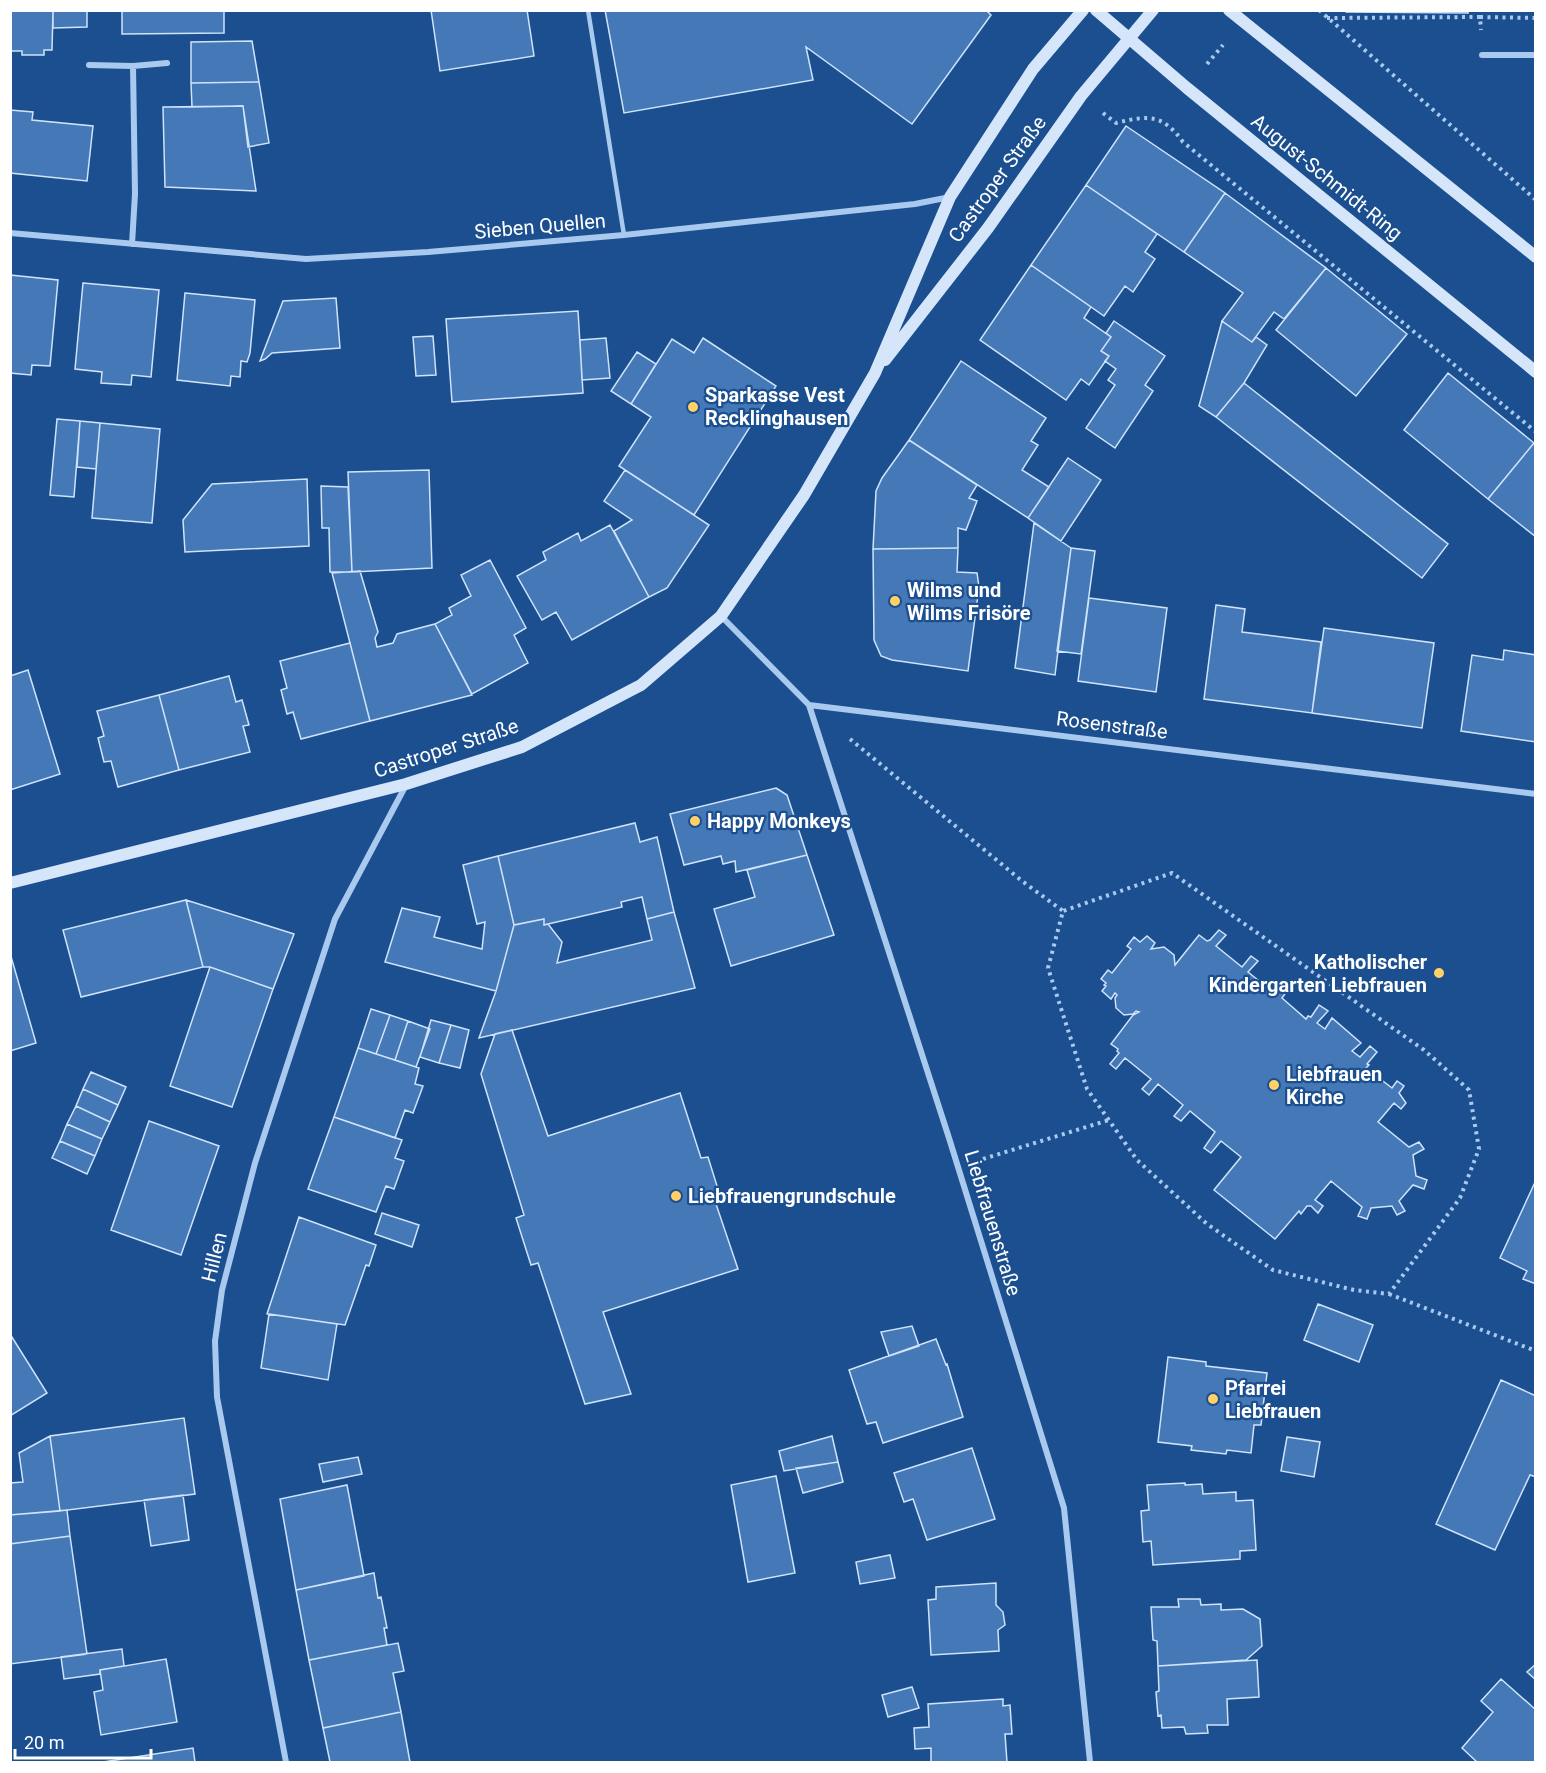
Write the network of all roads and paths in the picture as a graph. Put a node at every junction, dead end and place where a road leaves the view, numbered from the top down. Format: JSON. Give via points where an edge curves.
{"nodes":[{"id":1,"x":588,"y":10,"type":"edge"},
{"id":2,"x":1083,"y":10,"type":"edge"},
{"id":3,"x":1096,"y":10,"type":"edge"},
{"id":4,"x":1152,"y":10,"type":"edge"},
{"id":5,"x":1229,"y":10,"type":"edge"},
{"id":6,"x":1319,"y":10,"type":"edge"},
{"id":7,"x":1480,"y":17,"type":"junction"},
{"id":8,"x":1327,"y":18,"type":"junction"},
{"id":9,"x":1536,"y":18,"type":"edge"},
{"id":10,"x":1128,"y":39,"type":"junction"},
{"id":11,"x":1482,"y":55,"type":"joint"},
{"id":12,"x":1536,"y":55,"type":"edge"},
{"id":13,"x":167,"y":63,"type":"dead end"},
{"id":14,"x":89,"y":65,"type":"dead end"},
{"id":15,"x":133,"y":66,"type":"junction"},
{"id":16,"x":1081,"y":96,"type":"junction"},
{"id":17,"x":950,"y":197,"type":"junction"},
{"id":18,"x":1536,"y":200,"type":"edge"},
{"id":19,"x":10,"y":233,"type":"edge"},
{"id":20,"x":624,"y":235,"type":"junction"},
{"id":21,"x":132,"y":244,"type":"junction"},
{"id":22,"x":1536,"y":257,"type":"edge"},
{"id":23,"x":875,"y":372,"type":"junction"},
{"id":24,"x":1536,"y":372,"type":"edge"},
{"id":25,"x":1536,"y":432,"type":"edge"},
{"id":26,"x":721,"y":616,"type":"junction"},
{"id":27,"x":809,"y":705,"type":"junction"},
{"id":28,"x":406,"y":784,"type":"junction"},
{"id":29,"x":1536,"y":794,"type":"edge"},
{"id":30,"x":10,"y":883,"type":"edge"},
{"id":31,"x":1063,"y":911,"type":"junction"},
{"id":32,"x":1109,"y":1120,"type":"junction"},
{"id":33,"x":958,"y":1167,"type":"junction"},
{"id":34,"x":1389,"y":1294,"type":"junction"},
{"id":35,"x":1536,"y":1351,"type":"edge"},
{"id":36,"x":286,"y":1762,"type":"edge"},
{"id":37,"x":1090,"y":1762,"type":"edge"}],
"edges":[{"from":1,"to":20,"type":"lane"},
{"from":2,"to":17,"type":"main road","name":"Castroper Straße","via":[[1033,69]]},
{"from":3,"to":10,"type":"main road","name":"August-Schmidt-Ring"},
{"from":4,"to":10,"type":"main road","name":"Castroper Straße"},
{"from":5,"to":22,"type":"main road"},
{"from":6,"to":8,"type":"path"},
{"from":7,"to":8,"type":"path"},
{"from":7,"to":9,"type":"path"},
{"from":7,"to":11,"type":"path"},
{"from":8,"to":18,"type":"path"},
{"from":10,"to":16,"type":"main road","name":"Castroper Straße"},
{"from":10,"to":24,"type":"main road","name":"August-Schmidt-Ring"},
{"from":11,"to":12,"type":"street"},
{"from":13,"to":15,"type":"street"},
{"from":14,"to":15,"type":"street"},
{"from":15,"to":21,"type":"street"},
{"from":16,"to":23,"type":"main road","name":"Castroper Straße","via":[[988,228]]},
{"from":16,"to":25,"type":"path","via":[[1116,123],[1139,117],[1160,120],[1174,129],[1183,142]]},
{"from":17,"to":20,"type":"street","name":"Sieben Quellen"},
{"from":17,"to":23,"type":"main road","name":"Castroper Straße"},
{"from":19,"to":21,"type":"street","name":"Sieben Quellen"},
{"from":20,"to":21,"type":"street","name":"Sieben Quellen","via":[[306,259]]},
{"from":23,"to":26,"type":"main road","name":"Castroper Straße","via":[[804,495]]},
{"from":26,"to":27,"type":"street"},
{"from":26,"to":28,"type":"main road","name":"Castroper Straße","via":[[641,685],[522,747]]},
{"from":27,"to":29,"type":"street","name":"Rosenstraße"},
{"from":27,"to":31,"type":"path"},
{"from":27,"to":33,"type":"street","name":"Liebfrauenstraße"},
{"from":28,"to":30,"type":"main road","name":"Castroper Straße"},
{"from":28,"to":36,"type":"street","name":"Hillen","via":[[335,919],[255,1163],[222,1290],[215,1341],[217,1397]]},
{"from":31,"to":32,"type":"path","via":[[1048,968],[1087,1089]]},
{"from":31,"to":34,"type":"path","via":[[1172,873],[1424,1050],[1469,1090],[1479,1149],[1464,1188]]},
{"from":32,"to":33,"type":"path"},
{"from":32,"to":34,"type":"path","via":[[1137,1160],[1207,1224],[1273,1270],[1353,1290]]},
{"from":33,"to":37,"type":"street","name":"Liebfrauenstraße","via":[[1064,1508]]},
{"from":34,"to":35,"type":"path"}]}
